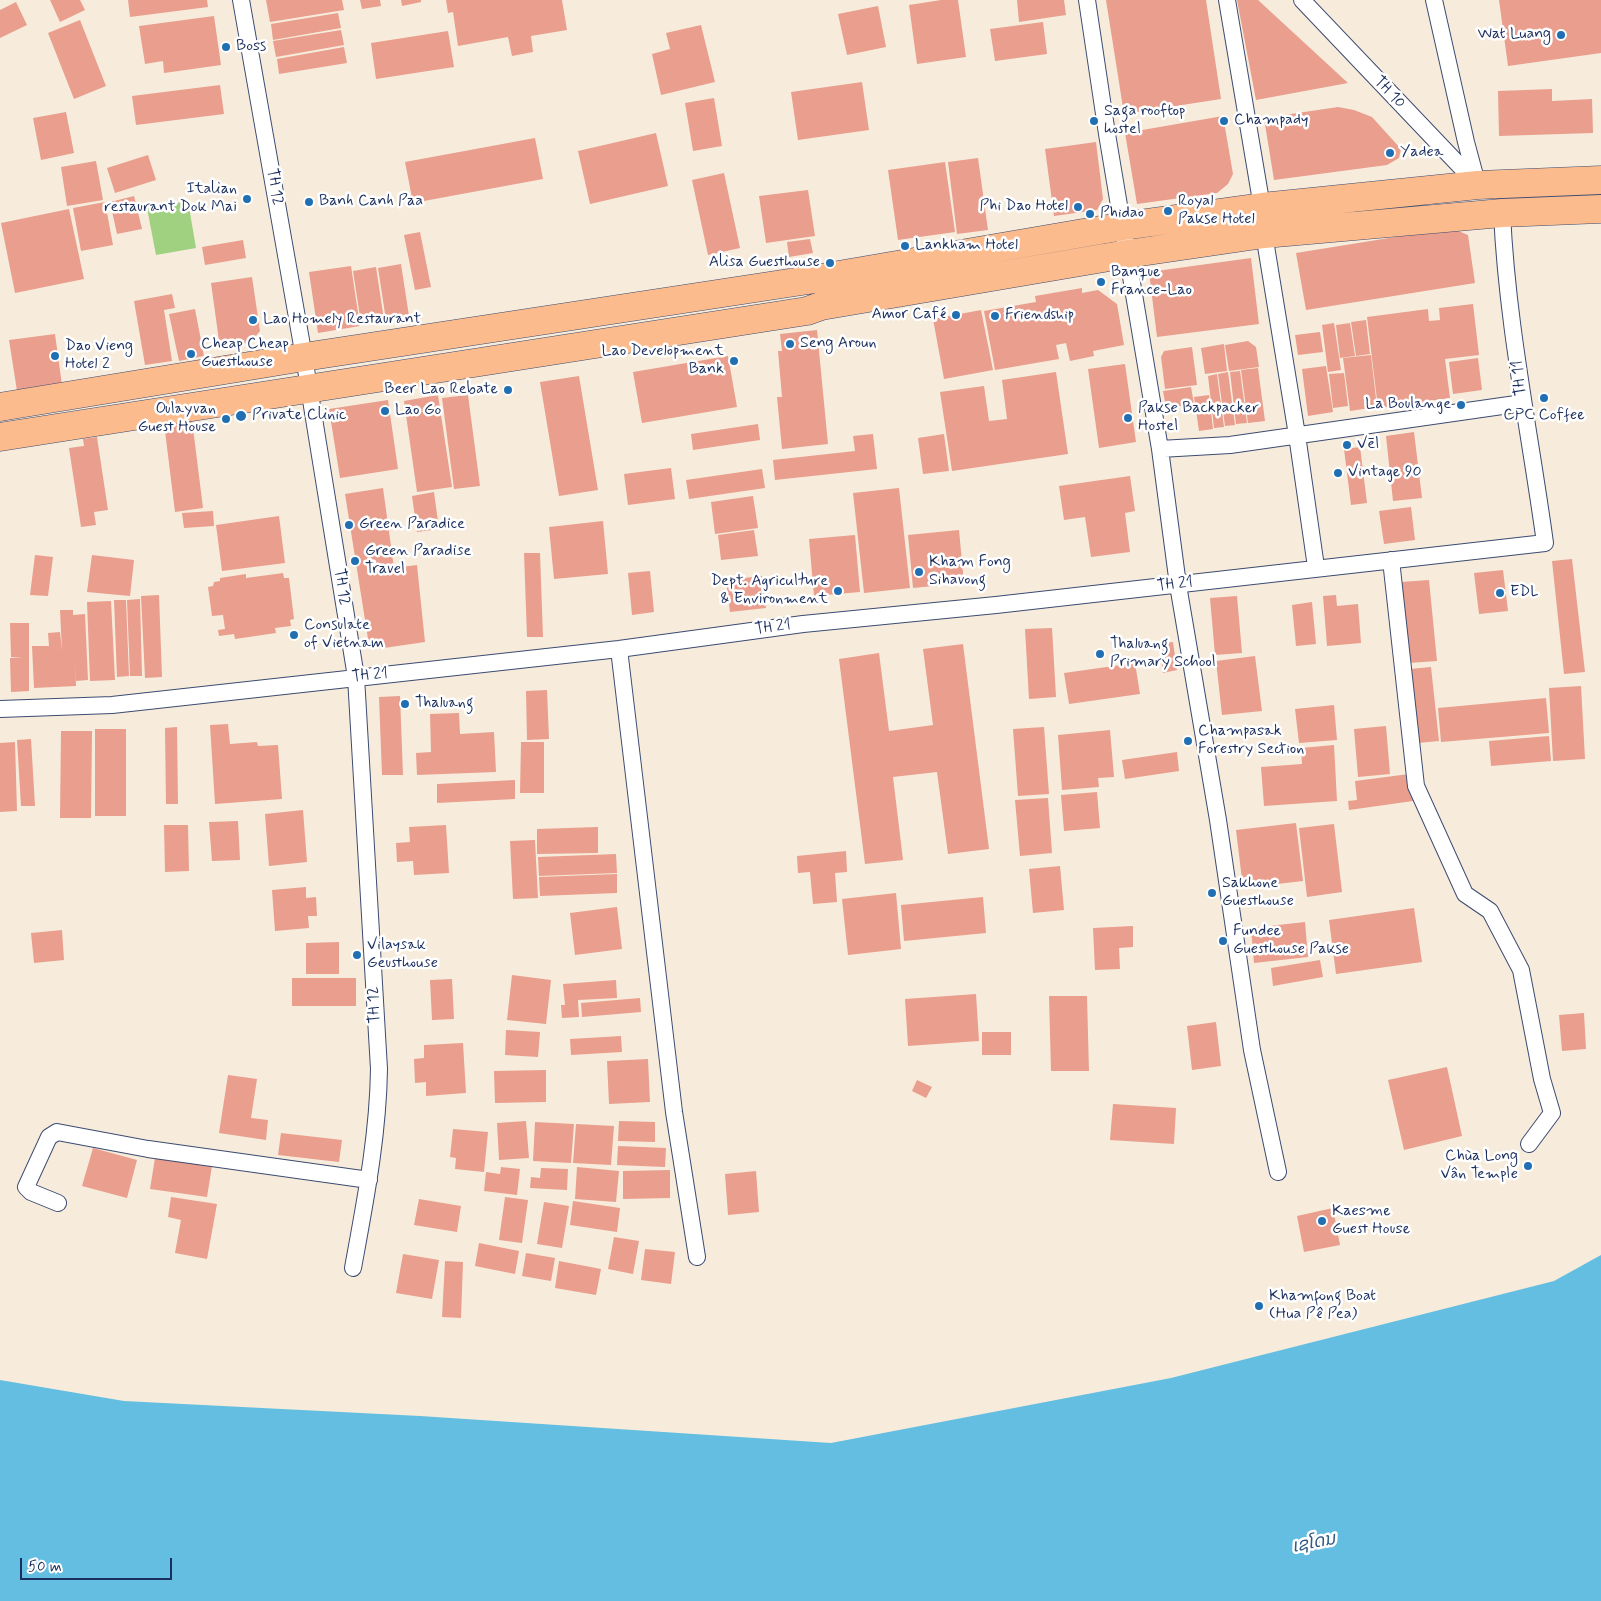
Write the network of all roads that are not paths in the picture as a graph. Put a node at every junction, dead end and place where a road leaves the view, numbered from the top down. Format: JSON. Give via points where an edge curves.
{"nodes":[{"id":1,"x":241,"y":0,"type":"edge"},
{"id":2,"x":1087,"y":0,"type":"edge"},
{"id":3,"x":1227,"y":0,"type":"edge"},
{"id":4,"x":1302,"y":0,"type":"edge"},
{"id":5,"x":1434,"y":0,"type":"edge"},
{"id":6,"x":1601,"y":180,"type":"edge"},
{"id":7,"x":1478,"y":185,"type":"junction"},
{"id":8,"x":1262,"y":207,"type":"junction"},
{"id":9,"x":1601,"y":209,"type":"edge"},
{"id":10,"x":1502,"y":213,"type":"junction"},
{"id":11,"x":1124,"y":226,"type":"junction"},
{"id":12,"x":1264,"y":234,"type":"junction"},
{"id":13,"x":1127,"y":254,"type":"junction"},
{"id":14,"x":304,"y":357,"type":"junction"},
{"id":15,"x":309,"y":390,"type":"junction"},
{"id":16,"x":1523,"y":403,"type":"junction"},
{"id":17,"x":0,"y":408,"type":"edge"},
{"id":18,"x":1297,"y":435,"type":"junction"},
{"id":19,"x":0,"y":437,"type":"edge"},
{"id":20,"x":1160,"y":449,"type":"junction"},
{"id":21,"x":1545,"y":543,"type":"joint"},
{"id":22,"x":1391,"y":560,"type":"junction"},
{"id":23,"x":1316,"y":567,"type":"junction"},
{"id":24,"x":1178,"y":585,"type":"junction"},
{"id":25,"x":619,"y":649,"type":"junction"},
{"id":26,"x":356,"y":678,"type":"junction"},
{"id":27,"x":0,"y":710,"type":"edge"},
{"id":28,"x":1529,"y":1144,"type":"dead end"},
{"id":29,"x":1278,"y":1172,"type":"dead end"},
{"id":30,"x":369,"y":1180,"type":"junction"},
{"id":31,"x":58,"y":1203,"type":"dead end"},
{"id":32,"x":697,"y":1257,"type":"dead end"},
{"id":33,"x":353,"y":1268,"type":"dead end"}],
"edges":[{"from":1,"to":14,"type":"street","name":"TH 12"},
{"from":2,"to":11,"type":"street"},
{"from":3,"to":8,"type":"street"},
{"from":4,"to":7,"type":"street","name":"TH 10"},
{"from":5,"to":7,"type":"street"},
{"from":6,"to":7,"type":"highway"},
{"from":7,"to":8,"type":"highway"},
{"from":8,"to":11,"type":"highway"},
{"from":8,"to":12,"type":"street"},
{"from":9,"to":10,"type":"highway"},
{"from":10,"to":12,"type":"highway"},
{"from":10,"to":16,"type":"street","name":"TH 11"},
{"from":11,"to":13,"type":"street"},
{"from":11,"to":14,"type":"highway","via":[[815,278]]},
{"from":12,"to":13,"type":"highway"},
{"from":12,"to":18,"type":"street"},
{"from":13,"to":15,"type":"highway","via":[[807,311]]},
{"from":13,"to":20,"type":"street"},
{"from":14,"to":15,"type":"street","name":"TH 12"},
{"from":14,"to":17,"type":"highway"},
{"from":15,"to":19,"type":"highway"},
{"from":15,"to":26,"type":"street","name":"TH 12"},
{"from":16,"to":18,"type":"street"},
{"from":16,"to":21,"type":"street","name":"TH 11"},
{"from":18,"to":20,"type":"street","via":[[1230,445]]},
{"from":18,"to":23,"type":"street"},
{"from":20,"to":24,"type":"street"},
{"from":21,"to":22,"type":"street","name":"TH 21"},
{"from":22,"to":23,"type":"street","name":"TH 21"},
{"from":22,"to":28,"type":"street","via":[[1416,786],[1465,894],[1490,911],[1521,970],[1542,1079],[1552,1113]]},
{"from":23,"to":24,"type":"street","name":"TH 21"},
{"from":24,"to":25,"type":"street","name":"TH 21","via":[[803,624]]},
{"from":24,"to":29,"type":"street","via":[[1252,1050]]},
{"from":25,"to":26,"type":"street","name":"TH 21"},
{"from":25,"to":32,"type":"street","via":[[674,1112]]},
{"from":26,"to":27,"type":"street","name":"TH 21","via":[[112,705]]},
{"from":26,"to":30,"type":"street","name":"TH 12","via":[[379,1069],[378,1112]]},
{"from":30,"to":31,"type":"street","via":[[148,1149],[57,1132],[49,1137],[26,1187]]},
{"from":30,"to":33,"type":"street","name":"TH 12"}]}
